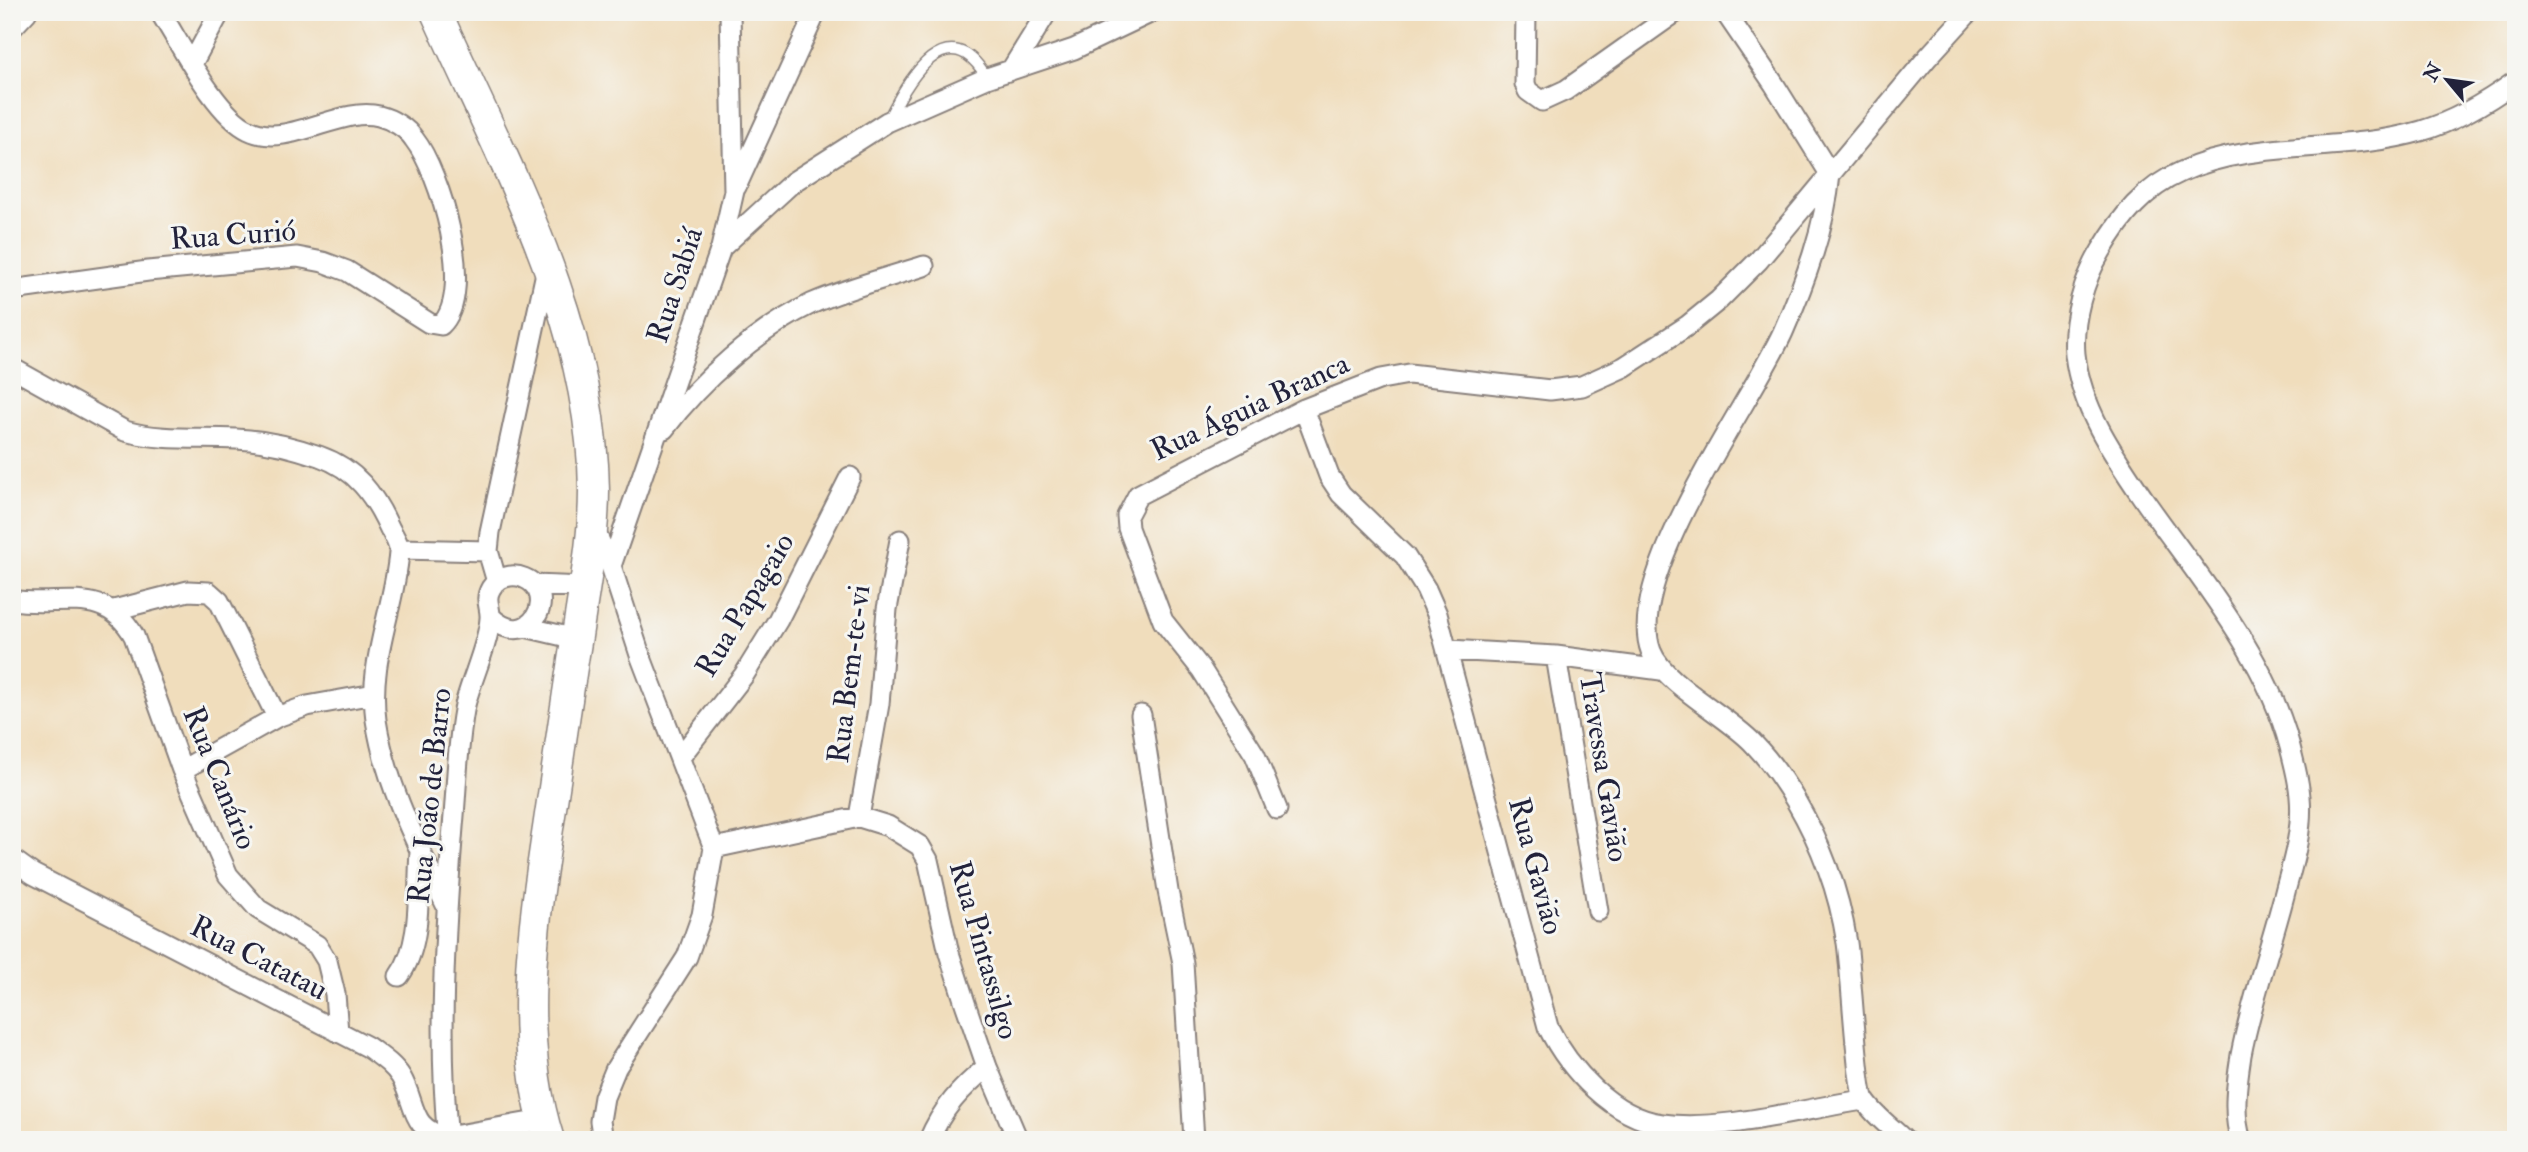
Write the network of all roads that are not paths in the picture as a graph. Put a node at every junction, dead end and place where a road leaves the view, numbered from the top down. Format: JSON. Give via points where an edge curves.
{"nodes":[{"id":1,"x":27,"y":12,"type":"edge"},
{"id":2,"x":160,"y":12,"type":"edge"},
{"id":3,"x":219,"y":12,"type":"edge"},
{"id":4,"x":436,"y":12,"type":"edge"},
{"id":5,"x":730,"y":12,"type":"edge"},
{"id":6,"x":816,"y":12,"type":"edge"},
{"id":7,"x":1047,"y":12,"type":"edge"},
{"id":8,"x":1152,"y":12,"type":"edge"},
{"id":9,"x":1526,"y":12,"type":"edge"},
{"id":10,"x":1676,"y":12,"type":"edge"},
{"id":11,"x":1725,"y":12,"type":"edge"},
{"id":12,"x":1969,"y":12,"type":"edge"},
{"id":13,"x":12,"y":28,"type":"edge"},
{"id":14,"x":193,"y":62,"type":"junction"},
{"id":15,"x":1013,"y":67,"type":"junction"},
{"id":16,"x":987,"y":78,"type":"junction"},
{"id":17,"x":2516,"y":81,"type":"edge"},
{"id":18,"x":887,"y":122,"type":"junction"},
{"id":19,"x":1830,"y":174,"type":"junction"},
{"id":20,"x":734,"y":191,"type":"junction"},
{"id":21,"x":721,"y":248,"type":"junction"},
{"id":22,"x":548,"y":261,"type":"junction"},
{"id":23,"x":924,"y":266,"type":"dead end"},
{"id":24,"x":12,"y":290,"type":"edge"},
{"id":25,"x":12,"y":368,"type":"edge"},
{"id":26,"x":1304,"y":409,"type":"junction"},
{"id":27,"x":653,"y":443,"type":"junction"},
{"id":28,"x":850,"y":477,"type":"dead end"},
{"id":29,"x":592,"y":525,"type":"junction"},
{"id":30,"x":900,"y":540,"type":"dead end"},
{"id":31,"x":400,"y":550,"type":"junction"},
{"id":32,"x":488,"y":551,"type":"junction"},
{"id":33,"x":611,"y":566,"type":"junction"},
{"id":34,"x":497,"y":582,"type":"junction"},
{"id":35,"x":534,"y":585,"type":"junction"},
{"id":36,"x":585,"y":587,"type":"junction"},
{"id":37,"x":12,"y":600,"type":"edge"},
{"id":38,"x":114,"y":610,"type":"junction"},
{"id":39,"x":491,"y":617,"type":"junction"},
{"id":40,"x":525,"y":627,"type":"junction"},
{"id":41,"x":576,"y":639,"type":"junction"},
{"id":42,"x":1448,"y":650,"type":"junction"},
{"id":43,"x":1556,"y":656,"type":"junction"},
{"id":44,"x":1661,"y":670,"type":"junction"},
{"id":45,"x":374,"y":694,"type":"junction"},
{"id":46,"x":1141,"y":716,"type":"dead end"},
{"id":47,"x":276,"y":718,"type":"junction"},
{"id":48,"x":681,"y":756,"type":"junction"},
{"id":49,"x":182,"y":769,"type":"junction"},
{"id":50,"x":1278,"y":808,"type":"dead end"},
{"id":51,"x":859,"y":817,"type":"junction"},
{"id":52,"x":714,"y":848,"type":"junction"},
{"id":53,"x":420,"y":850,"type":"junction"},
{"id":54,"x":12,"y":859,"type":"edge"},
{"id":55,"x":447,"y":907,"type":"junction"},
{"id":56,"x":1598,"y":911,"type":"dead end"},
{"id":57,"x":399,"y":976,"type":"dead end"},
{"id":58,"x":338,"y":1032,"type":"junction"},
{"id":59,"x":987,"y":1068,"type":"junction"},
{"id":60,"x":1863,"y":1100,"type":"junction"},
{"id":61,"x":545,"y":1130,"type":"edge"},
{"id":62,"x":447,"y":1138,"type":"edge"},
{"id":63,"x":603,"y":1140,"type":"edge"},
{"id":64,"x":929,"y":1140,"type":"edge"},
{"id":65,"x":1018,"y":1140,"type":"edge"},
{"id":66,"x":1194,"y":1140,"type":"edge"},
{"id":67,"x":1904,"y":1140,"type":"edge"},
{"id":68,"x":2241,"y":1140,"type":"edge"}],
"edges":[{"from":1,"to":13,"type":"street"},
{"from":2,"to":14,"type":"street"},
{"from":3,"to":14,"type":"street"},
{"from":4,"to":22,"type":"main road"},
{"from":5,"to":20,"type":"street","name":"Rua Sabiá"},
{"from":6,"to":20,"type":"street"},
{"from":7,"to":15,"type":"street"},
{"from":8,"to":15,"type":"street","via":[[1074,49]]},
{"from":9,"to":10,"type":"street","via":[[1528,91],[1542,101],[1566,90]]},
{"from":11,"to":19,"type":"street"},
{"from":12,"to":19,"type":"street","name":"Rua Águia Branca"},
{"from":14,"to":24,"type":"street","name":"Rua Curió","via":[[217,104],[251,132],[273,136],[372,114],[412,136],[423,152],[452,240],[456,279],[449,315],[441,325],[429,323],[347,271],[297,257]]},
{"from":15,"to":16,"type":"street"},
{"from":16,"to":18,"type":"street"},
{"from":16,"to":18,"type":"lane","via":[[977,61],[962,51],[940,51],[922,65]]},
{"from":17,"to":68,"type":"street","via":[[2487,102],[2419,132],[2250,153],[2182,171],[2151,189],[2121,217],[2092,266],[2079,307],[2075,353],[2087,399],[2109,449],[2251,655],[2276,702],[2291,748],[2300,798],[2297,846],[2248,1018],[2238,1075]]},
{"from":18,"to":21,"type":"street","via":[[793,182]]},
{"from":19,"to":26,"type":"street","name":"Rua Águia Branca","via":[[1759,260],[1719,300],[1614,372],[1582,386],[1550,390],[1409,374],[1381,379]]},
{"from":19,"to":44,"type":"street","via":[[1827,206],[1814,249],[1782,332],[1683,513],[1661,563],[1647,634]]},
{"from":20,"to":21,"type":"street","name":"Rua Sabiá"},
{"from":21,"to":27,"type":"street","name":"Rua Sabiá"},
{"from":22,"to":29,"type":"main road","via":[[585,387],[591,433]]},
{"from":22,"to":32,"type":"street","name":"Rua João de Barro"},
{"from":23,"to":27,"type":"street","via":[[833,295],[786,320],[714,371]]},
{"from":25,"to":31,"type":"street","via":[[103,419],[146,437],[239,439],[318,456],[343,467],[377,502]]},
{"from":26,"to":42,"type":"street","name":"Rua Gavião","via":[[1329,476],[1341,494],[1405,556],[1426,589]]},
{"from":26,"to":50,"type":"street","name":"Rua Águia Branca","via":[[1145,489],[1131,503],[1127,516],[1163,621],[1255,755]]},
{"from":27,"to":33,"type":"street","name":"Rua Sabiá"},
{"from":28,"to":48,"type":"street","name":"Rua Papagaio","via":[[778,620],[744,675]]},
{"from":29,"to":33,"type":"street","name":"Rua Papagaio"},
{"from":29,"to":36,"type":"main road"},
{"from":30,"to":51,"type":"street","name":"Rua Bem-te-vi"},
{"from":31,"to":32,"type":"street"},
{"from":31,"to":45,"type":"street","via":[[379,643]]},
{"from":32,"to":34,"type":"street","name":"Rua João de Barro"},
{"from":33,"to":48,"type":"street","name":"Rua Papagaio","via":[[640,655]]},
{"from":34,"to":35,"type":"street","via":[[516,576]]},
{"from":34,"to":39,"type":"street","name":"Rua João de Barro","via":[[487,598]]},
{"from":35,"to":36,"type":"street"},
{"from":35,"to":40,"type":"street","via":[[540,608]]},
{"from":36,"to":41,"type":"main road"},
{"from":37,"to":38,"type":"street","via":[[79,601]]},
{"from":38,"to":47,"type":"street","via":[[188,591],[209,592],[219,601]]},
{"from":38,"to":49,"type":"street","name":"Rua Canário","via":[[134,636]]},
{"from":39,"to":40,"type":"street","via":[[500,626]]},
{"from":39,"to":55,"type":"street","name":"Rua João de Barro","via":[[461,723]]},
{"from":40,"to":41,"type":"street"},
{"from":41,"to":61,"type":"main road","via":[[536,908],[530,998],[533,1060]]},
{"from":42,"to":43,"type":"street","name":"Travessa Gavião"},
{"from":42,"to":60,"type":"street","name":"Rua Gavião","via":[[1548,1027],[1578,1073],[1632,1114],[1660,1124],[1703,1126]]},
{"from":43,"to":44,"type":"street"},
{"from":43,"to":56,"type":"street","name":"Travessa Gavião"},
{"from":44,"to":60,"type":"street","via":[[1753,742],[1808,824],[1841,907]]},
{"from":45,"to":47,"type":"street","via":[[307,706]]},
{"from":45,"to":53,"type":"street","via":[[385,757]]},
{"from":46,"to":66,"type":"street","via":[[1183,963]]},
{"from":47,"to":49,"type":"street"},
{"from":48,"to":52,"type":"street","name":"Rua Papagaio"},
{"from":49,"to":58,"type":"street","name":"Rua Canário","via":[[223,864],[241,893],[258,909],[317,945],[327,961]]},
{"from":51,"to":52,"type":"street"},
{"from":51,"to":59,"type":"street","name":"Rua Pintassilgo","via":[[905,834],[928,860],[949,953]]},
{"from":52,"to":63,"type":"street","via":[[702,915],[687,957],[616,1068],[604,1097]]},
{"from":53,"to":55,"type":"street"},
{"from":53,"to":57,"type":"street","via":[[414,933],[410,956]]},
{"from":54,"to":58,"type":"street","name":"Rua Catatau"},
{"from":55,"to":62,"type":"street","name":"Rua João de Barro"},
{"from":58,"to":62,"type":"street","name":"Rua Catatau","via":[[388,1061],[400,1076],[424,1129]]},
{"from":59,"to":64,"type":"street","via":[[963,1087],[940,1115]]},
{"from":59,"to":65,"type":"street","name":"Rua Pintassilgo"},
{"from":60,"to":67,"type":"street"},
{"from":61,"to":62,"type":"street"}]}
